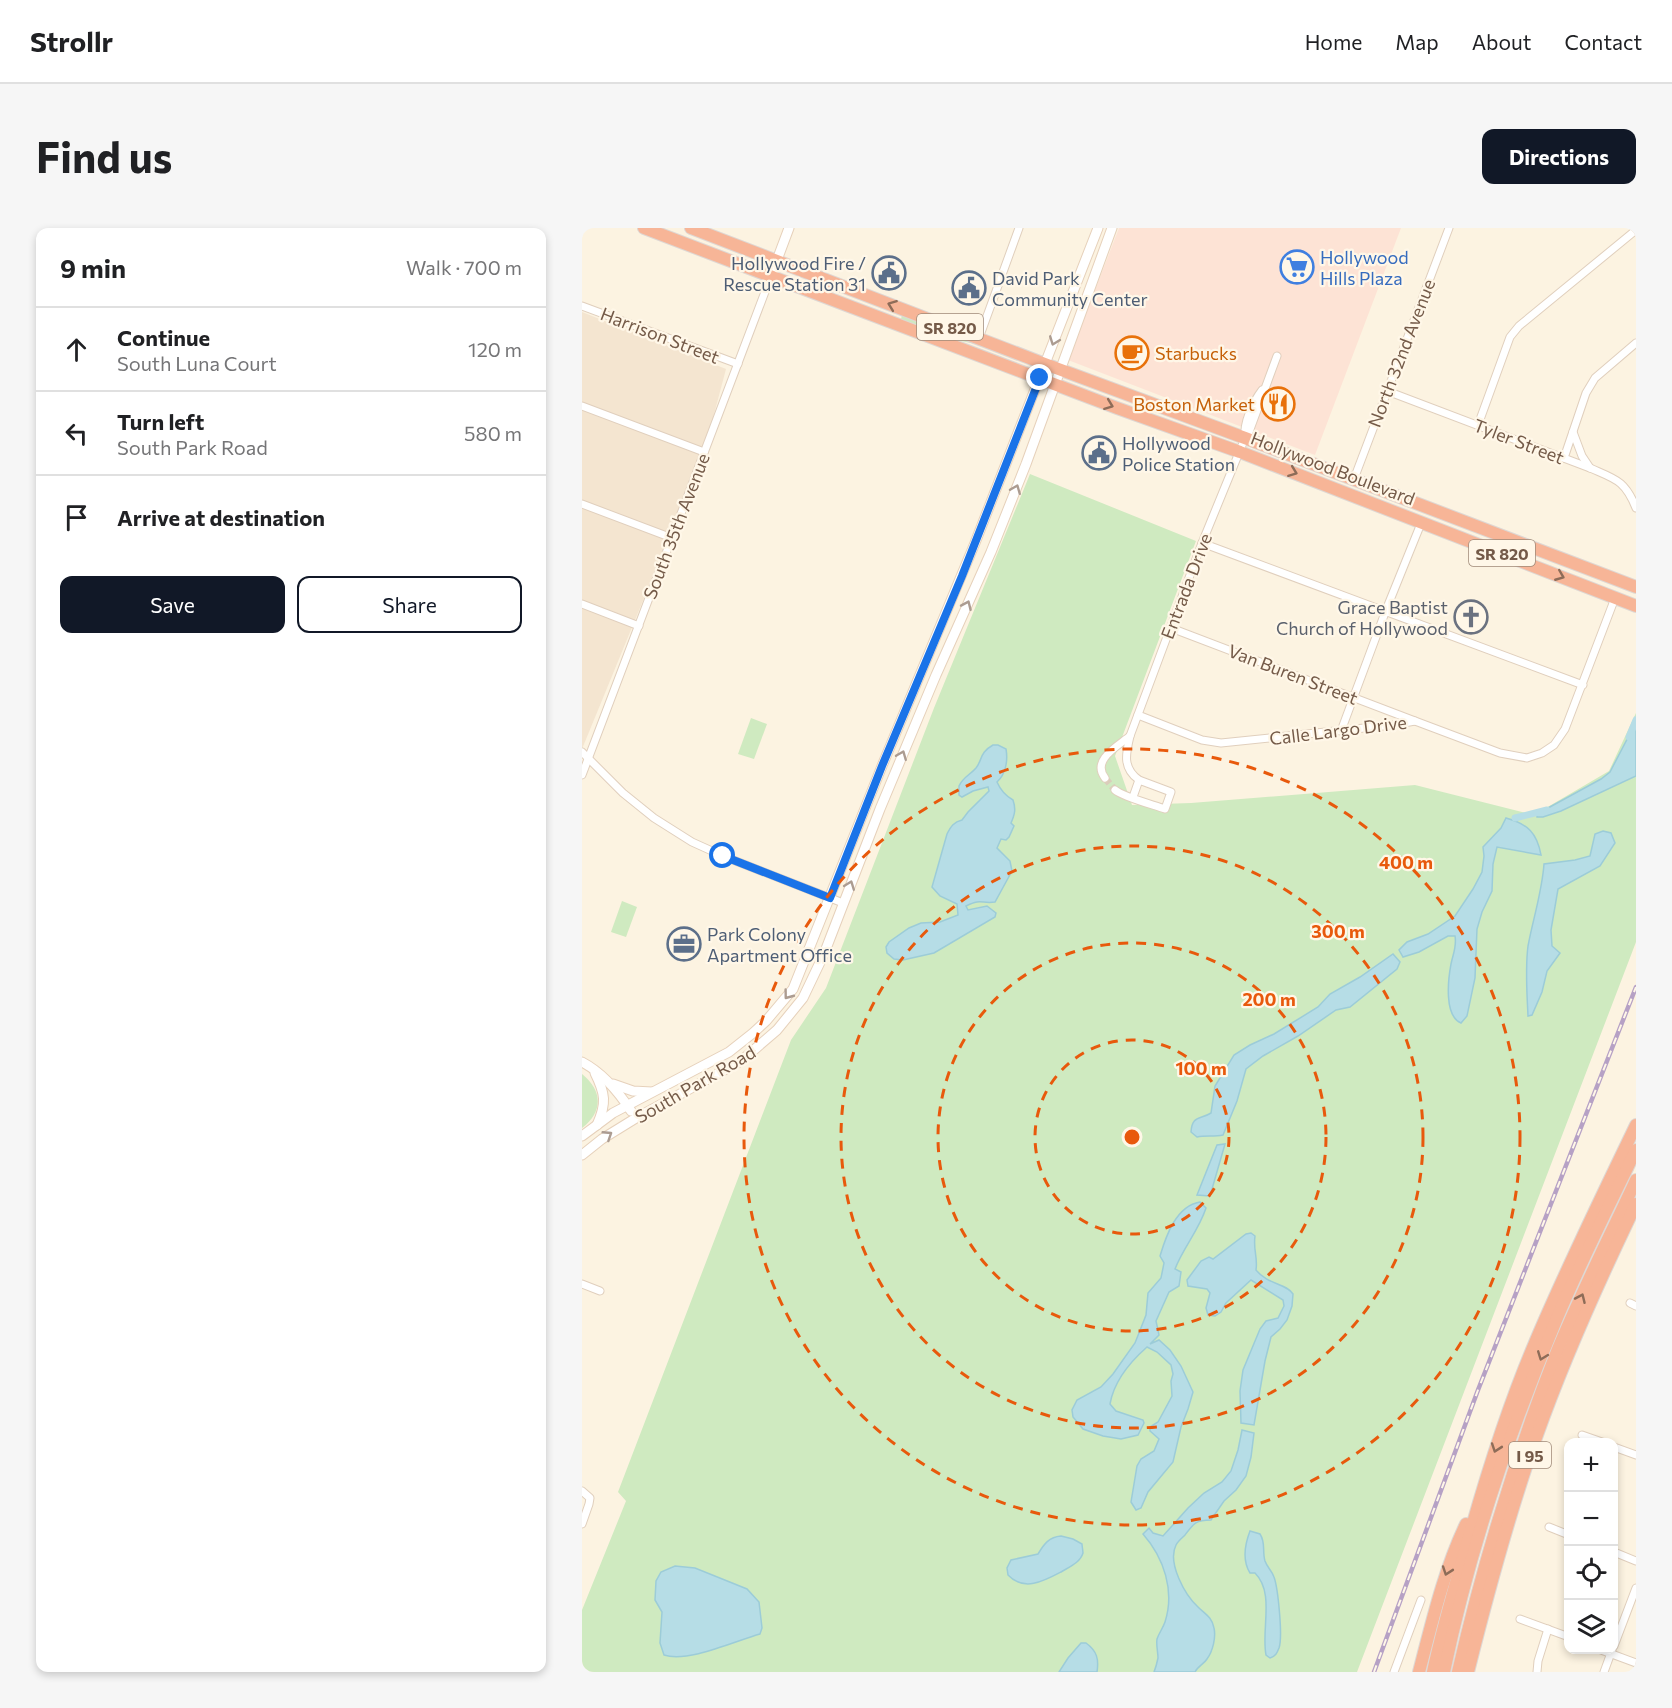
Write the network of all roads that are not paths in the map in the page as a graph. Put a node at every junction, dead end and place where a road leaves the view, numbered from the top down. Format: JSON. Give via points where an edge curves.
{"nodes":[{"id":1,"x":644,"y":228,"type":"edge"},
{"id":2,"x":691,"y":228,"type":"edge"},
{"id":3,"x":789,"y":228,"type":"edge"},
{"id":4,"x":1019,"y":228,"type":"edge"},
{"id":5,"x":1098,"y":228,"type":"edge"},
{"id":6,"x":1112,"y":228,"type":"edge"},
{"id":7,"x":1449,"y":228,"type":"edge"},
{"id":8,"x":1636,"y":230,"type":"edge"},
{"id":9,"x":777,"y":260,"type":"junction"},
{"id":10,"x":771,"y":276,"type":"junction"},
{"id":11,"x":582,"y":306,"type":"edge"},
{"id":12,"x":979,"y":338,"type":"junction"},
{"id":13,"x":1636,"y":343,"type":"edge"},
{"id":14,"x":1277,"y":356,"type":"dead end"},
{"id":15,"x":738,"y":364,"type":"junction"},
{"id":16,"x":1044,"y":364,"type":"junction"},
{"id":17,"x":1059,"y":370,"type":"junction"},
{"id":18,"x":1040,"y":378,"type":"junction"},
{"id":19,"x":1054,"y":384,"type":"junction"},
{"id":20,"x":1387,"y":391,"type":"junction"},
{"id":21,"x":582,"y":406,"type":"edge"},
{"id":22,"x":1478,"y":425,"type":"junction"},
{"id":23,"x":1573,"y":432,"type":"junction"},
{"id":24,"x":1245,"y":438,"type":"junction"},
{"id":25,"x":704,"y":452,"type":"junction"},
{"id":26,"x":1240,"y":452,"type":"junction"},
{"id":27,"x":1564,"y":458,"type":"junction"},
{"id":28,"x":1590,"y":468,"type":"junction"},
{"id":29,"x":1354,"y":479,"type":"junction"},
{"id":30,"x":1368,"y":501,"type":"junction"},
{"id":31,"x":1411,"y":501,"type":"junction"},
{"id":32,"x":582,"y":504,"type":"edge"},
{"id":33,"x":1636,"y":508,"type":"edge"},
{"id":34,"x":1452,"y":517,"type":"junction"},
{"id":35,"x":985,"y":519,"type":"junction"},
{"id":36,"x":1422,"y":521,"type":"junction"},
{"id":37,"x":1001,"y":525,"type":"junction"},
{"id":38,"x":672,"y":538,"type":"junction"},
{"id":39,"x":1202,"y":543,"type":"junction"},
{"id":40,"x":1635,"y":586,"type":"edge"},
{"id":41,"x":1615,"y":598,"type":"junction"},
{"id":42,"x":582,"y":604,"type":"edge"},
{"id":43,"x":1636,"y":606,"type":"edge"},
{"id":44,"x":1386,"y":610,"type":"junction"},
{"id":45,"x":639,"y":626,"type":"junction"},
{"id":46,"x":1171,"y":628,"type":"junction"},
{"id":47,"x":1583,"y":685,"type":"junction"},
{"id":48,"x":1354,"y":696,"type":"junction"},
{"id":49,"x":1138,"y":715,"type":"junction"},
{"id":50,"x":1415,"y":721,"type":"junction"},
{"id":51,"x":1341,"y":730,"type":"junction"},
{"id":52,"x":1130,"y":736,"type":"junction"},
{"id":53,"x":1111,"y":751,"type":"junction"},
{"id":54,"x":582,"y":752,"type":"edge"},
{"id":55,"x":1125,"y":757,"type":"junction"},
{"id":56,"x":589,"y":760,"type":"junction"},
{"id":57,"x":582,"y":775,"type":"edge"},
{"id":58,"x":1105,"y":778,"type":"dead end"},
{"id":59,"x":1139,"y":780,"type":"junction"},
{"id":60,"x":1115,"y":790,"type":"tunnel mouth"},
{"id":61,"x":1132,"y":797,"type":"junction"},
{"id":62,"x":830,"y":898,"type":"junction"},
{"id":63,"x":843,"y":903,"type":"junction"},
{"id":64,"x":582,"y":1062,"type":"edge"},
{"id":65,"x":593,"y":1068,"type":"junction"},
{"id":66,"x":610,"y":1083,"type":"junction"},
{"id":67,"x":655,"y":1092,"type":"junction"},
{"id":68,"x":628,"y":1106,"type":"junction"},
{"id":69,"x":636,"y":1118,"type":"junction"},
{"id":70,"x":596,"y":1125,"type":"junction"},
{"id":71,"x":1636,"y":1125,"type":"edge"},
{"id":72,"x":582,"y":1136,"type":"edge"},
{"id":73,"x":1636,"y":1150,"type":"edge"},
{"id":74,"x":582,"y":1155,"type":"edge"},
{"id":75,"x":1636,"y":1180,"type":"edge"},
{"id":76,"x":1636,"y":1204,"type":"edge"},
{"id":77,"x":1636,"y":1219,"type":"edge"},
{"id":78,"x":1616,"y":1246,"type":"junction"},
{"id":79,"x":582,"y":1284,"type":"edge"},
{"id":80,"x":600,"y":1291,"type":"dead end"},
{"id":81,"x":1582,"y":1435,"type":"dead end"},
{"id":82,"x":1590,"y":1438,"type":"edge"},
{"id":83,"x":1618,"y":1448,"type":"edge"},
{"id":84,"x":1636,"y":1455,"type":"edge"},
{"id":85,"x":582,"y":1491,"type":"edge"},
{"id":86,"x":1479,"y":1498,"type":"junction"},
{"id":87,"x":582,"y":1524,"type":"edge"},
{"id":88,"x":1549,"y":1527,"type":"dead end"},
{"id":89,"x":1564,"y":1533,"type":"edge"},
{"id":90,"x":1618,"y":1554,"type":"edge"},
{"id":91,"x":1636,"y":1561,"type":"edge"},
{"id":92,"x":1636,"y":1587,"type":"edge"},
{"id":93,"x":1421,"y":1600,"type":"dead end"},
{"id":94,"x":1520,"y":1619,"type":"dead end"},
{"id":95,"x":1548,"y":1629,"type":"junction"},
{"id":96,"x":1618,"y":1634,"type":"edge"},
{"id":97,"x":1564,"y":1635,"type":"edge"},
{"id":98,"x":1618,"y":1653,"type":"edge"},
{"id":99,"x":1611,"y":1654,"type":"edge"},
{"id":100,"x":1636,"y":1663,"type":"edge"},
{"id":101,"x":1394,"y":1672,"type":"edge"},
{"id":102,"x":1419,"y":1672,"type":"edge"},
{"id":103,"x":1433,"y":1672,"type":"edge"},
{"id":104,"x":1444,"y":1672,"type":"edge"},
{"id":105,"x":1458,"y":1672,"type":"edge"},
{"id":106,"x":1468,"y":1672,"type":"edge"},
{"id":107,"x":1537,"y":1672,"type":"edge"},
{"id":108,"x":1604,"y":1672,"type":"edge"}],
"edges":[{"from":1,"to":10,"type":"highway","name":"Hollywood Boulevard","number":"SR 820"},
{"from":2,"to":9,"type":"highway","name":"Hollywood Boulevard","number":"SR 820"},
{"from":3,"to":9,"type":"street"},
{"from":4,"to":12,"type":"street"},
{"from":5,"to":16,"type":"street","name":"South Park Road","one_way":true},
{"from":6,"to":17,"type":"street","name":"South Park Road"},
{"from":7,"to":20,"type":"street","name":"North 32nd Avenue"},
{"from":8,"to":22,"type":"street","via":[[1510,337]]},
{"from":9,"to":10,"type":"street"},
{"from":12,"to":9,"type":"highway","name":"Hollywood Boulevard","number":"SR 820","one_way":true},
{"from":10,"to":15,"type":"street","name":"South 35th Avenue"},
{"from":10,"to":18,"type":"highway","name":"Hollywood Boulevard","number":"SR 820"},
{"from":11,"to":15,"type":"street","name":"Harrison Street"},
{"from":12,"to":16,"type":"highway","name":"Hollywood Boulevard","number":"SR 820"},
{"from":13,"to":23,"type":"street","via":[[1595,378]]},
{"from":14,"to":24,"type":"street","name":"Entrada Drive"},
{"from":15,"to":25,"type":"street","name":"South 35th Avenue"},
{"from":16,"to":17,"type":"highway","name":"Hollywood Boulevard","number":"SR 820"},
{"from":16,"to":18,"type":"street","name":"South Park Road"},
{"from":17,"to":19,"type":"street","name":"South Park Road"},
{"from":17,"to":24,"type":"highway","name":"Hollywood Boulevard","number":"SR 820"},
{"from":18,"to":19,"type":"highway","name":"Hollywood Boulevard","number":"SR 820"},
{"from":18,"to":35,"type":"street","name":"South Park Road"},
{"from":19,"to":26,"type":"highway","name":"Hollywood Boulevard","number":"SR 820","one_way":true},
{"from":37,"to":19,"type":"street","name":"South Park Road","one_way":true},
{"from":20,"to":22,"type":"street","name":"Tyler Street"},
{"from":20,"to":29,"type":"street","name":"North 32nd Avenue"},
{"from":21,"to":25,"type":"street"},
{"from":22,"to":27,"type":"street","name":"Tyler Street"},
{"from":23,"to":27,"type":"street"},
{"from":23,"to":28,"type":"street"},
{"from":24,"to":26,"type":"street","name":"Entrada Drive"},
{"from":24,"to":29,"type":"highway","name":"Hollywood Boulevard","number":"SR 820"},
{"from":25,"to":38,"type":"street","name":"South 35th Avenue"},
{"from":26,"to":30,"type":"highway","name":"Hollywood Boulevard","number":"SR 820","one_way":true},
{"from":26,"to":39,"type":"street","name":"Entrada Drive"},
{"from":27,"to":28,"type":"street","name":"Tyler Street"},
{"from":28,"to":33,"type":"street","name":"Tyler Street","via":[[1626,487]]},
{"from":29,"to":31,"type":"highway","name":"Hollywood Boulevard","number":"SR 820"},
{"from":30,"to":31,"type":"highway","via":[[1398,507]]},
{"from":30,"to":36,"type":"highway","name":"Hollywood Boulevard","number":"SR 820"},
{"from":31,"to":34,"type":"highway","name":"Hollywood Boulevard","number":"SR 820"},
{"from":32,"to":38,"type":"street"},
{"from":34,"to":36,"type":"highway"},
{"from":34,"to":40,"type":"highway","name":"Hollywood Boulevard","number":"SR 820"},
{"from":35,"to":37,"type":"street"},
{"from":35,"to":62,"type":"street","name":"South Park Road"},
{"from":36,"to":41,"type":"highway","name":"Hollywood Boulevard","number":"SR 820","one_way":true},
{"from":36,"to":44,"type":"street"},
{"from":63,"to":37,"type":"street","name":"South Park Road","one_way":true},
{"from":38,"to":45,"type":"street","name":"South 35th Avenue"},
{"from":39,"to":44,"type":"street"},
{"from":39,"to":46,"type":"street","name":"Entrada Drive"},
{"from":41,"to":43,"type":"highway","name":"Hollywood Boulevard","number":"SR 820"},
{"from":41,"to":47,"type":"street","name":"Calle Largo Drive"},
{"from":42,"to":45,"type":"street"},
{"from":44,"to":47,"type":"street"},
{"from":44,"to":48,"type":"street"},
{"from":45,"to":56,"type":"street","name":"South 35th Avenue"},
{"from":46,"to":48,"type":"street","name":"Van Buren Street"},
{"from":46,"to":49,"type":"street","name":"Entrada Drive"},
{"from":47,"to":50,"type":"street","name":"Calle Largo Drive","via":[[1565,729],[1554,744],[1527,758],[1500,753]]},
{"from":48,"to":50,"type":"street","name":"Van Buren Street"},
{"from":48,"to":51,"type":"street"},
{"from":49,"to":51,"type":"street","name":"Calle Largo Drive","via":[[1202,740],[1221,743]]},
{"from":49,"to":52,"type":"street","name":"Entrada Drive"},
{"from":50,"to":51,"type":"street","name":"Calle Largo Drive"},
{"from":52,"to":53,"type":"street"},
{"from":52,"to":55,"type":"street","name":"Entrada Drive"},
{"from":53,"to":55,"type":"street"},
{"from":53,"to":58,"type":"street","via":[[1100,767]]},
{"from":54,"to":56,"type":"street"},
{"from":55,"to":59,"type":"street","via":[[1133,776]]},
{"from":56,"to":57,"type":"street","name":"South 35th Avenue"},
{"from":56,"to":62,"type":"street","via":[[623,794],[692,842]]},
{"from":59,"to":61,"type":"street"},
{"from":59,"to":61,"type":"street","via":[[1171,792],[1165,809]]},
{"from":60,"to":61,"type":"street","via":[[1121,796]]},
{"from":62,"to":63,"type":"street"},
{"from":62,"to":67,"type":"street","name":"South Park Road","one_way":true,"via":[[800,975],[781,1004],[729,1052]]},
{"from":63,"to":69,"type":"street","name":"South Park Road","via":[[812,981],[777,1030],[741,1061]]},
{"from":64,"to":65,"type":"street"},
{"from":65,"to":66,"type":"street"},
{"from":65,"to":70,"type":"street","via":[[604,1106]]},
{"from":66,"to":67,"type":"street","via":[[633,1091]]},
{"from":66,"to":68,"type":"street"},
{"from":67,"to":68,"type":"street","name":"South Park Road"},
{"from":68,"to":69,"type":"street"},
{"from":68,"to":70,"type":"street","name":"South Park Road"},
{"from":74,"to":69,"type":"street","name":"South Park Road","one_way":true},
{"from":70,"to":72,"type":"street","name":"South Park Road"},
{"from":71,"to":86,"type":"highway","number":"I 95","one_way":true,"via":[[1534,1346]]},
{"from":73,"to":104,"type":"highway","one_way":true,"via":[[1557,1317],[1514,1428],[1478,1539]]},
{"from":105,"to":75,"type":"highway","one_way":true,"via":[[1507,1489],[1556,1354]]},
{"from":76,"to":78,"type":"highway","number":"I 95"},
{"from":77,"to":78,"type":"highway"},
{"from":78,"to":106,"type":"highway","number":"I 95","via":[[1537,1434],[1497,1557]]},
{"from":79,"to":80,"type":"street"},
{"from":81,"to":82,"type":"street"},
{"from":83,"to":84,"type":"street"},
{"from":85,"to":87,"type":"street","via":[[590,1498]]},
{"from":86,"to":102,"type":"highway","one_way":true,"via":[[1441,1589]]},
{"from":86,"to":103,"type":"highway","number":"I 95"},
{"from":88,"to":89,"type":"street"},
{"from":90,"to":91,"type":"street"},
{"from":92,"to":96,"type":"street"},
{"from":93,"to":101,"type":"street"},
{"from":94,"to":95,"type":"street"},
{"from":95,"to":97,"type":"street"},
{"from":95,"to":107,"type":"street"},
{"from":98,"to":100,"type":"street"},
{"from":99,"to":108,"type":"street"}]}
